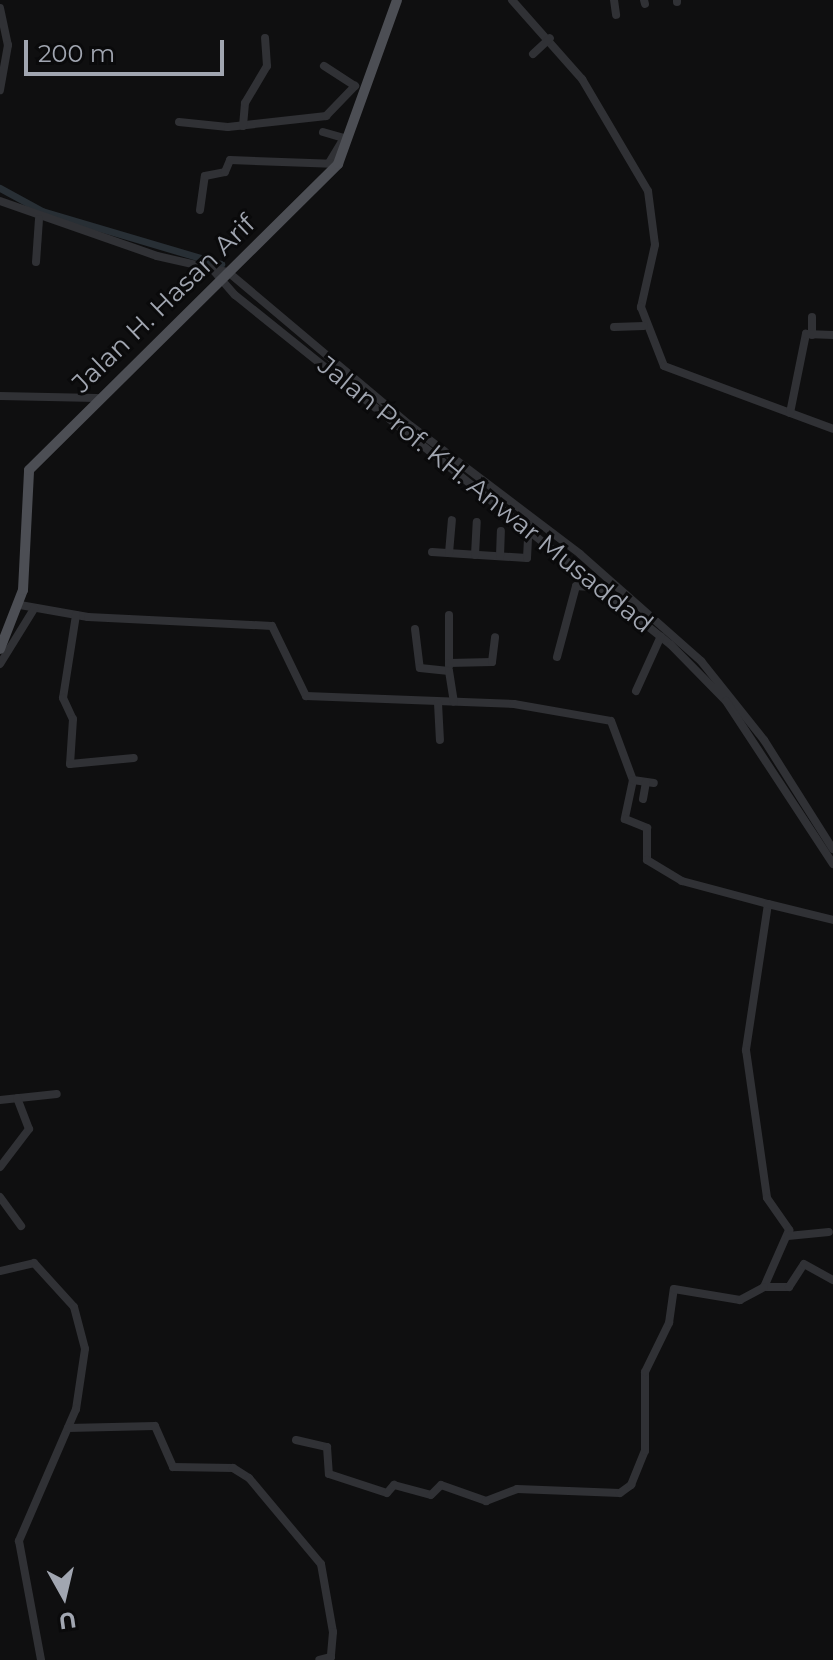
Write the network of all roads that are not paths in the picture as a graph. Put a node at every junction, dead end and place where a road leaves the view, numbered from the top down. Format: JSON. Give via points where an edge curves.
{"nodes":[{"id":1,"x":397,"y":0,"type":"edge"},
{"id":2,"x":512,"y":0,"type":"edge"},
{"id":3,"x":614,"y":0,"type":"edge"},
{"id":4,"x":0,"y":8,"type":"edge"},
{"id":5,"x":616,"y":15,"type":"dead end"},
{"id":6,"x":265,"y":38,"type":"dead end"},
{"id":7,"x":550,"y":38,"type":"junction"},
{"id":8,"x":533,"y":54,"type":"dead end"},
{"id":9,"x":324,"y":66,"type":"dead end"},
{"id":10,"x":0,"y":90,"type":"edge"},
{"id":11,"x":347,"y":99,"type":"junction"},
{"id":12,"x":363,"y":106,"type":"junction"},
{"id":13,"x":179,"y":122,"type":"dead end"},
{"id":14,"x":243,"y":126,"type":"junction"},
{"id":15,"x":323,"y":132,"type":"dead end"},
{"id":16,"x":334,"y":163,"type":"junction"},
{"id":17,"x":0,"y":201,"type":"edge"},
{"id":18,"x":200,"y":210,"type":"dead end"},
{"id":19,"x":39,"y":219,"type":"junction"},
{"id":20,"x":36,"y":262,"type":"dead end"},
{"id":21,"x":213,"y":270,"type":"junction"},
{"id":22,"x":231,"y":274,"type":"junction"},
{"id":23,"x":223,"y":284,"type":"junction"},
{"id":24,"x":812,"y":317,"type":"dead end"},
{"id":25,"x":644,"y":326,"type":"junction"},
{"id":26,"x":614,"y":327,"type":"dead end"},
{"id":27,"x":812,"y":335,"type":"junction"},
{"id":28,"x":833,"y":335,"type":"edge"},
{"id":29,"x":0,"y":396,"type":"edge"},
{"id":30,"x":97,"y":398,"type":"junction"},
{"id":31,"x":790,"y":413,"type":"junction"},
{"id":32,"x":833,"y":429,"type":"edge"},
{"id":33,"x":452,"y":520,"type":"dead end"},
{"id":34,"x":477,"y":522,"type":"dead end"},
{"id":35,"x":529,"y":525,"type":"junction"},
{"id":36,"x":501,"y":531,"type":"dead end"},
{"id":37,"x":432,"y":552,"type":"dead end"},
{"id":38,"x":449,"y":553,"type":"junction"},
{"id":39,"x":475,"y":555,"type":"junction"},
{"id":40,"x":500,"y":556,"type":"junction"},
{"id":41,"x":606,"y":588,"type":"junction"},
{"id":42,"x":632,"y":605,"type":"junction"},
{"id":43,"x":27,"y":607,"type":"junction"},
{"id":44,"x":76,"y":615,"type":"junction"},
{"id":45,"x":449,"y":615,"type":"dead end"},
{"id":46,"x":415,"y":629,"type":"dead end"},
{"id":47,"x":661,"y":636,"type":"junction"},
{"id":48,"x":495,"y":637,"type":"dead end"},
{"id":49,"x":0,"y":649,"type":"edge"},
{"id":50,"x":557,"y":657,"type":"dead end"},
{"id":51,"x":0,"y":664,"type":"edge"},
{"id":52,"x":449,"y":667,"type":"junction"},
{"id":53,"x":705,"y":672,"type":"junction"},
{"id":54,"x":636,"y":691,"type":"dead end"},
{"id":55,"x":454,"y":702,"type":"junction"},
{"id":56,"x":438,"y":703,"type":"junction"},
{"id":57,"x":440,"y":740,"type":"dead end"},
{"id":58,"x":134,"y":758,"type":"dead end"},
{"id":59,"x":633,"y":780,"type":"junction"},
{"id":60,"x":643,"y":799,"type":"dead end"},
{"id":61,"x":833,"y":849,"type":"edge"},
{"id":62,"x":833,"y":864,"type":"edge"},
{"id":63,"x":768,"y":904,"type":"junction"},
{"id":64,"x":833,"y":920,"type":"edge"},
{"id":65,"x":57,"y":1094,"type":"dead end"},
{"id":66,"x":17,"y":1098,"type":"junction"},
{"id":67,"x":0,"y":1100,"type":"edge"},
{"id":68,"x":0,"y":1167,"type":"edge"},
{"id":69,"x":0,"y":1197,"type":"edge"},
{"id":70,"x":21,"y":1226,"type":"dead end"},
{"id":71,"x":829,"y":1232,"type":"dead end"},
{"id":72,"x":788,"y":1236,"type":"junction"},
{"id":73,"x":0,"y":1271,"type":"edge"},
{"id":74,"x":833,"y":1280,"type":"edge"},
{"id":75,"x":764,"y":1287,"type":"junction"},
{"id":76,"x":68,"y":1428,"type":"junction"},
{"id":77,"x":296,"y":1440,"type":"dead end"},
{"id":78,"x":41,"y":1660,"type":"edge"},
{"id":79,"x":319,"y":1660,"type":"edge"}],
"edges":[{"from":1,"to":12,"type":"main road","name":"Jalan H. Hasan Arif"},
{"from":2,"to":7,"type":"street"},
{"from":3,"to":5,"type":"street"},
{"from":4,"to":10,"type":"street","via":[[8,45]]},
{"from":6,"to":14,"type":"street","via":[[267,66],[245,103]]},
{"from":7,"to":8,"type":"street"},
{"from":7,"to":25,"type":"street","via":[[648,191],[655,245],[641,307]]},
{"from":9,"to":11,"type":"street","via":[[353,82]]},
{"from":11,"to":12,"type":"street"},
{"from":11,"to":14,"type":"street","via":[[320,118]]},
{"from":12,"to":16,"type":"main road","name":"Jalan H. Hasan Arif"},
{"from":13,"to":14,"type":"street"},
{"from":15,"to":16,"type":"street","via":[[344,138]]},
{"from":16,"to":18,"type":"street","via":[[230,160],[225,172],[205,176]]},
{"from":16,"to":22,"type":"main road","name":"Jalan H. Hasan Arif"},
{"from":17,"to":19,"type":"street"},
{"from":19,"to":20,"type":"street"},
{"from":19,"to":21,"type":"street"},
{"from":21,"to":22,"type":"street"},
{"from":21,"to":23,"type":"street"},
{"from":22,"to":23,"type":"main road","name":"Jalan H. Hasan Arif"},
{"from":22,"to":42,"type":"street","name":"Jalan Prof. KH. Anwar Musaddad"},
{"from":23,"to":30,"type":"main road","name":"Jalan H. Hasan Arif"},
{"from":23,"to":35,"type":"street","name":"Jalan Prof. KH. Anwar Musaddad"},
{"from":24,"to":27,"type":"street"},
{"from":25,"to":26,"type":"street"},
{"from":25,"to":31,"type":"street","via":[[666,368]]},
{"from":27,"to":28,"type":"street"},
{"from":27,"to":31,"type":"street","via":[[806,334]]},
{"from":29,"to":30,"type":"street"},
{"from":30,"to":43,"type":"main road","name":"Jalan H. Hasan Arif","via":[[29,471]]},
{"from":31,"to":32,"type":"street"},
{"from":33,"to":38,"type":"street"},
{"from":34,"to":39,"type":"street"},
{"from":35,"to":40,"type":"street","via":[[527,558]]},
{"from":35,"to":41,"type":"street","name":"Jalan Prof. KH. Anwar Musaddad"},
{"from":36,"to":40,"type":"street"},
{"from":37,"to":38,"type":"street"},
{"from":38,"to":39,"type":"street"},
{"from":39,"to":40,"type":"street"},
{"from":41,"to":42,"type":"street","name":"Jalan Prof. KH. Anwar Musaddad"},
{"from":41,"to":50,"type":"street","via":[[576,586]]},
{"from":42,"to":47,"type":"street","name":"Jalan Prof. KH. Anwar Musaddad"},
{"from":42,"to":53,"type":"street","name":"Jalan Prof. KH. Anwar Musaddad"},
{"from":43,"to":44,"type":"street"},
{"from":43,"to":49,"type":"main road","name":"Jalan H. Hasan Arif"},
{"from":43,"to":51,"type":"street"},
{"from":44,"to":56,"type":"street","via":[[272,626],[304,696]]},
{"from":44,"to":58,"type":"street","via":[[63,698],[73,719],[70,764]]},
{"from":45,"to":52,"type":"street"},
{"from":46,"to":52,"type":"street","via":[[420,668]]},
{"from":47,"to":53,"type":"street","name":"Jalan Prof. KH. Anwar Musaddad"},
{"from":47,"to":54,"type":"street"},
{"from":48,"to":52,"type":"street","via":[[492,662]]},
{"from":52,"to":55,"type":"street"},
{"from":53,"to":61,"type":"street","name":"Jalan Prof. KH. Anwar Musaddad"},
{"from":53,"to":62,"type":"street","name":"Jalan Prof. KH. Anwar Musaddad"},
{"from":55,"to":56,"type":"street"},
{"from":55,"to":59,"type":"street","via":[[540,706],[608,720]]},
{"from":56,"to":57,"type":"street"},
{"from":59,"to":60,"type":"street","via":[[650,782]]},
{"from":59,"to":63,"type":"street","via":[[625,818],[647,828],[647,860],[682,881]]},
{"from":63,"to":64,"type":"street"},
{"from":63,"to":72,"type":"street","via":[[746,1050],[767,1198],[788,1224]]},
{"from":65,"to":66,"type":"street"},
{"from":66,"to":67,"type":"street"},
{"from":66,"to":68,"type":"street","via":[[29,1129]]},
{"from":69,"to":70,"type":"street"},
{"from":71,"to":72,"type":"street"},
{"from":72,"to":75,"type":"street"},
{"from":73,"to":76,"type":"street","via":[[34,1263],[62,1289],[82,1324],[85,1377]]},
{"from":74,"to":75,"type":"street","via":[[804,1264],[789,1287]]},
{"from":75,"to":77,"type":"street","via":[[740,1300],[674,1289],[669,1323],[645,1372],[645,1451],[625,1491],[517,1489],[486,1501],[444,1485],[431,1495],[394,1485],[387,1493],[329,1474],[333,1464],[325,1444]]},
{"from":76,"to":78,"type":"street","via":[[19,1541],[18,1564]]},
{"from":76,"to":79,"type":"street","via":[[155,1426],[173,1467],[233,1468],[249,1478],[321,1564],[333,1632],[331,1657]]}]}
